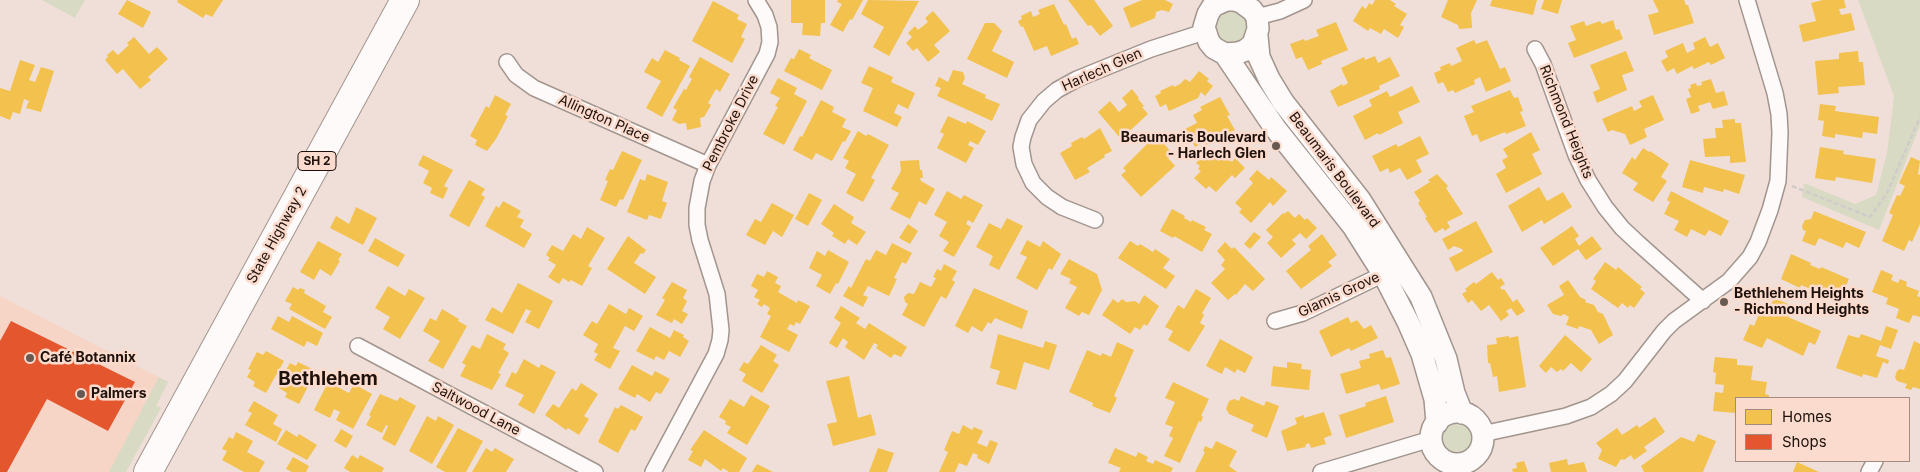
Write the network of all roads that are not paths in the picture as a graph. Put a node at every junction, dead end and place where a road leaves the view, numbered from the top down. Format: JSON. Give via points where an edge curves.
{"nodes":[{"id":1,"x":405,"y":0,"type":"edge"},
{"id":2,"x":756,"y":0,"type":"edge"},
{"id":3,"x":1237,"y":0,"type":"edge"},
{"id":4,"x":1304,"y":0,"type":"edge"},
{"id":5,"x":1747,"y":0,"type":"edge"},
{"id":6,"x":1209,"y":5,"type":"edge"},
{"id":7,"x":1257,"y":27,"type":"junction"},
{"id":8,"x":1204,"y":32,"type":"junction"},
{"id":9,"x":1535,"y":49,"type":"dead end"},
{"id":10,"x":1225,"y":54,"type":"junction"},
{"id":11,"x":507,"y":62,"type":"dead end"},
{"id":12,"x":708,"y":165,"type":"junction"},
{"id":13,"x":1095,"y":220,"type":"dead end"},
{"id":14,"x":1393,"y":270,"type":"junction"},
{"id":15,"x":1703,"y":301,"type":"junction"},
{"id":16,"x":1275,"y":321,"type":"dead end"},
{"id":17,"x":358,"y":346,"type":"dead end"},
{"id":18,"x":1462,"y":413,"type":"junction"},
{"id":19,"x":1434,"y":431,"type":"junction"},
{"id":20,"x":1482,"y":434,"type":"junction"},
{"id":21,"x":1474,"y":465,"type":"edge"},
{"id":22,"x":1450,"y":467,"type":"edge"},
{"id":23,"x":149,"y":471,"type":"edge"},
{"id":24,"x":595,"y":472,"type":"edge"},
{"id":25,"x":653,"y":472,"type":"edge"},
{"id":26,"x":1321,"y":472,"type":"edge"}],
"edges":[{"from":1,"to":23,"type":"highway","name":"State Highway 2","number":"SH 2"},
{"from":2,"to":12,"type":"street","name":"Pembroke Drive","via":[[769,27],[767,54]]},
{"from":3,"to":6,"type":"street"},
{"from":3,"to":7,"type":"street","via":[[1252,10]]},
{"from":4,"to":7,"type":"street","via":[[1280,10]]},
{"from":5,"to":15,"type":"street","via":[[1779,114],[1778,180],[1770,210],[1750,257],[1740,271]]},
{"from":6,"to":8,"type":"street"},
{"from":7,"to":10,"type":"street","via":[[1253,44],[1246,50]]},
{"from":7,"to":14,"type":"street","name":"Beaumaris Boulevard","via":[[1259,57],[1269,79],[1283,102],[1360,200]]},
{"from":8,"to":10,"type":"street","via":[[1214,48]]},
{"from":8,"to":13,"type":"street","name":"Harlech Glen","via":[[1077,79],[1044,100],[1029,120],[1021,147],[1024,164],[1033,183],[1062,207]]},
{"from":9,"to":15,"type":"street","name":"Richmond Heights","via":[[1544,64],[1576,155],[1605,207],[1627,233]]},
{"from":10,"to":14,"type":"street","name":"Beaumaris Boulevard","via":[[1275,128],[1353,226]]},
{"from":11,"to":12,"type":"street","name":"Allington Place","via":[[516,75],[534,88]]},
{"from":12,"to":25,"type":"street","name":"Pembroke Drive","via":[[699,195],[697,225],[717,294],[720,340],[716,354]]},
{"from":14,"to":16,"type":"street","name":"Glamis Grove","via":[[1303,313]]},
{"from":14,"to":18,"type":"street","name":"Beaumaris Boulevard","via":[[1421,297],[1446,359]]},
{"from":14,"to":19,"type":"street","name":"Beaumaris Boulevard","via":[[1435,399]]},
{"from":15,"to":20,"type":"street","via":[[1664,331],[1625,381],[1591,407],[1566,416]]},
{"from":17,"to":24,"type":"street","name":"Saltwood Lane"},
{"from":18,"to":19,"type":"street","via":[[1446,415]]},
{"from":18,"to":20,"type":"street","via":[[1475,420]]},
{"from":19,"to":22,"type":"street","via":[[1435,451]]},
{"from":19,"to":26,"type":"street"},
{"from":20,"to":21,"type":"street"},
{"from":21,"to":22,"type":"street","via":[[1466,463]]}]}
